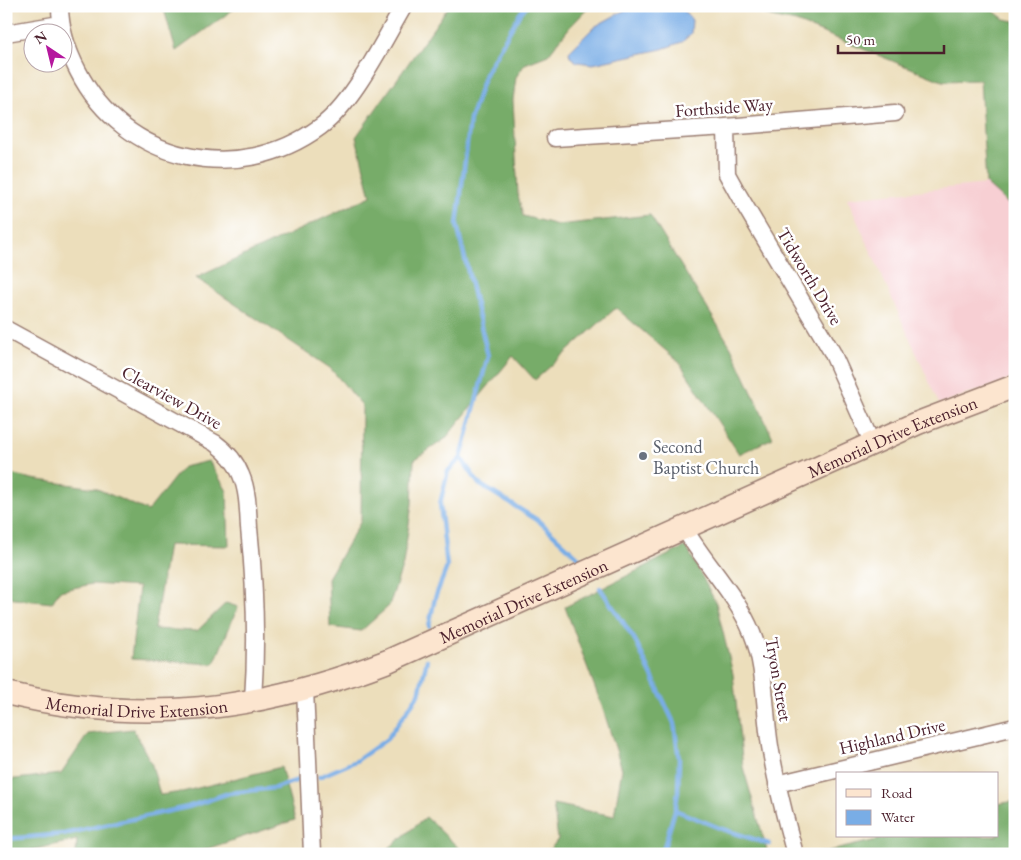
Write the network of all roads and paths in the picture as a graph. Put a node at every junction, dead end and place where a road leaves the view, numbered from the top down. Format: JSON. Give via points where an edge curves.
{"nodes":[{"id":1,"x":60,"y":6,"type":"edge"},
{"id":2,"x":404,"y":6,"type":"edge"},
{"id":3,"x":60,"y":22,"type":"edge"},
{"id":4,"x":22,"y":30,"type":"edge"},
{"id":5,"x":6,"y":33,"type":"edge"},
{"id":6,"x":72,"y":60,"type":"edge"},
{"id":7,"x":895,"y":113,"type":"dead end"},
{"id":8,"x":726,"y":127,"type":"junction"},
{"id":9,"x":556,"y":138,"type":"dead end"},
{"id":10,"x":6,"y":329,"type":"edge"},
{"id":11,"x":1015,"y":386,"type":"edge"},
{"id":12,"x":873,"y":444,"type":"junction"},
{"id":13,"x":684,"y":528,"type":"junction"},
{"id":14,"x":305,"y":689,"type":"junction"},
{"id":15,"x":6,"y":693,"type":"edge"},
{"id":16,"x":253,"y":700,"type":"junction"},
{"id":17,"x":1015,"y":727,"type":"edge"},
{"id":18,"x":778,"y":784,"type":"junction"},
{"id":19,"x":312,"y":854,"type":"edge"},
{"id":20,"x":794,"y":854,"type":"edge"}],
"edges":[{"from":1,"to":3,"type":"street"},
{"from":2,"to":6,"type":"street","via":[[354,90],[330,118],[305,137],[262,155],[228,160],[201,159],[178,154],[141,139],[104,110],[83,82]]},
{"from":4,"to":5,"type":"street"},
{"from":7,"to":8,"type":"street","name":"Forthside Way"},
{"from":8,"to":9,"type":"street","name":"Forthside Way"},
{"from":8,"to":12,"type":"street","name":"Tidworth Drive","via":[[728,174],[832,352]]},
{"from":10,"to":16,"type":"street","name":"Clearview Drive","via":[[215,443],[232,460],[245,489],[254,570]]},
{"from":11,"to":12,"type":"street","name":"Memorial Drive Extension"},
{"from":12,"to":13,"type":"street","name":"Memorial Drive Extension"},
{"from":13,"to":14,"type":"street","name":"Memorial Drive Extension","via":[[388,661]]},
{"from":13,"to":18,"type":"street","name":"Tryon Street","via":[[737,604],[753,635]]},
{"from":14,"to":16,"type":"street","name":"Memorial Drive Extension"},
{"from":14,"to":19,"type":"street"},
{"from":15,"to":16,"type":"street","name":"Memorial Drive Extension","via":[[63,705],[120,710],[192,710]]},
{"from":17,"to":18,"type":"street","name":"Highland Drive"},
{"from":18,"to":20,"type":"street","name":"Tryon Street"}]}
